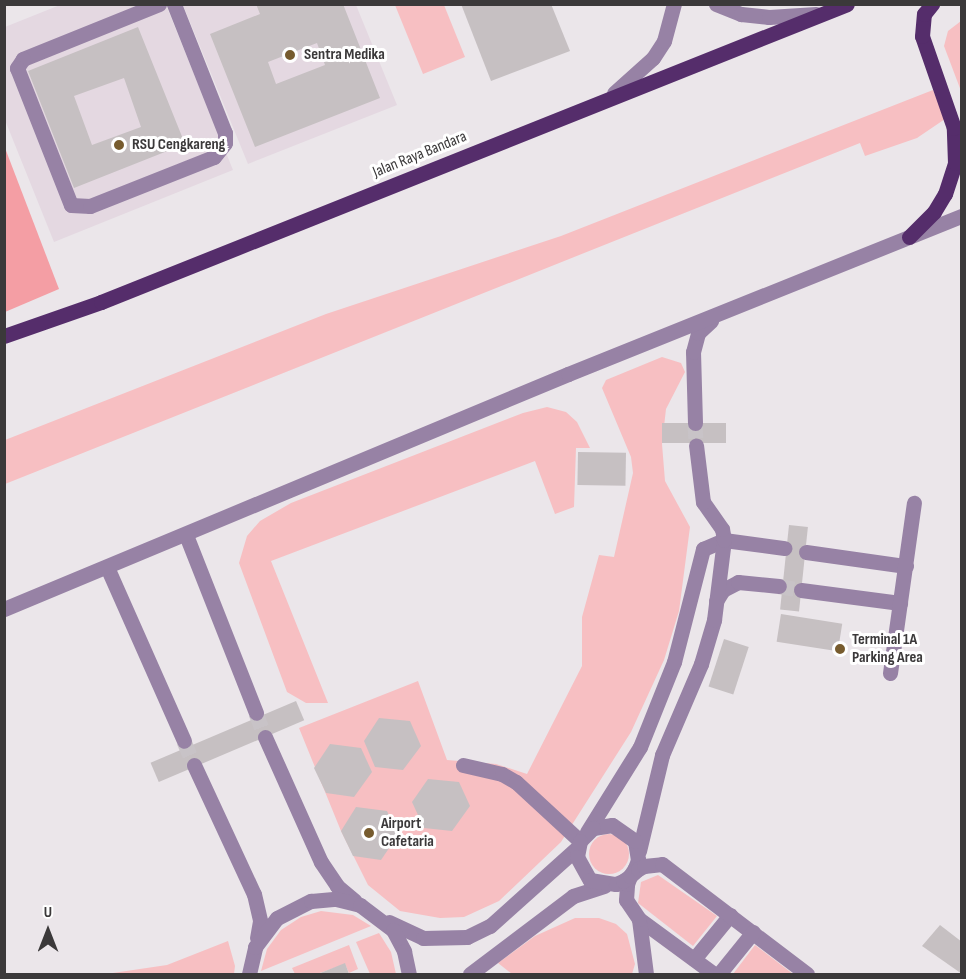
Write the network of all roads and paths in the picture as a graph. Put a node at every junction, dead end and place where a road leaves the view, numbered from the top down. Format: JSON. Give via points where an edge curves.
{"nodes":[{"id":1,"x":159,"y":4,"type":"edge"},
{"id":2,"x":174,"y":4,"type":"edge"},
{"id":3,"x":674,"y":4,"type":"edge"},
{"id":4,"x":716,"y":4,"type":"edge"},
{"id":5,"x":847,"y":4,"type":"edge"},
{"id":6,"x":932,"y":4,"type":"edge"},
{"id":7,"x":825,"y":13,"type":"junction"},
{"id":8,"x":596,"y":104,"type":"junction"},
{"id":9,"x":949,"y":110,"type":"junction"},
{"id":10,"x":962,"y":130,"type":"edge"},
{"id":11,"x":962,"y":216,"type":"edge"},
{"id":12,"x":909,"y":237,"type":"junction"},
{"id":13,"x":718,"y":316,"type":"junction"},
{"id":14,"x":4,"y":336,"type":"edge"},
{"id":15,"x":695,"y":423,"type":"tunnel mouth"},
{"id":16,"x":696,"y":446,"type":"tunnel mouth"},
{"id":17,"x":914,"y":503,"type":"dead end"},
{"id":18,"x":186,"y":536,"type":"junction"},
{"id":19,"x":724,"y":540,"type":"junction"},
{"id":20,"x":784,"y":548,"type":"dead end"},
{"id":21,"x":806,"y":552,"type":"dead end"},
{"id":22,"x":906,"y":566,"type":"junction"},
{"id":23,"x":107,"y":567,"type":"junction"},
{"id":24,"x":779,"y":586,"type":"tunnel mouth"},
{"id":25,"x":801,"y":590,"type":"tunnel mouth"},
{"id":26,"x":716,"y":601,"type":"junction"},
{"id":27,"x":900,"y":603,"type":"junction"},
{"id":28,"x":4,"y":609,"type":"edge"},
{"id":29,"x":890,"y":673,"type":"dead end"},
{"id":30,"x":256,"y":712,"type":"tunnel mouth"},
{"id":31,"x":265,"y":737,"type":"tunnel mouth"},
{"id":32,"x":184,"y":741,"type":"tunnel mouth"},
{"id":33,"x":194,"y":765,"type":"tunnel mouth"},
{"id":34,"x":464,"y":765,"type":"dead end"},
{"id":35,"x":581,"y":841,"type":"junction"},
{"id":36,"x":638,"y":860,"type":"junction"},
{"id":37,"x":630,"y":876,"type":"junction"},
{"id":38,"x":607,"y":886,"type":"junction"},
{"id":39,"x":360,"y":905,"type":"junction"},
{"id":40,"x":730,"y":915,"type":"junction"},
{"id":41,"x":381,"y":918,"type":"junction"},
{"id":42,"x":639,"y":919,"type":"junction"},
{"id":43,"x":753,"y":932,"type":"junction"},
{"id":44,"x":255,"y":947,"type":"junction"},
{"id":45,"x":694,"y":959,"type":"junction"},
{"id":46,"x":249,"y":974,"type":"edge"},
{"id":47,"x":408,"y":975,"type":"edge"},
{"id":48,"x":470,"y":975,"type":"edge"},
{"id":49,"x":646,"y":975,"type":"edge"},
{"id":50,"x":714,"y":975,"type":"edge"},
{"id":51,"x":719,"y":975,"type":"edge"},
{"id":52,"x":807,"y":975,"type":"edge"}],
"edges":[{"from":1,"to":2,"type":"lane","via":[[23,59],[17,68],[71,205],[90,206],[214,157],[225,143],[225,133]]},
{"from":3,"to":8,"type":"lane","via":[[664,41],[653,58],[626,86]]},
{"from":4,"to":7,"type":"lane","via":[[741,14],[769,17]]},
{"from":5,"to":7,"type":"main road","name":"Jalan Raya Bandara"},
{"from":6,"to":9,"type":"main road","via":[[922,23],[925,46]]},
{"from":7,"to":8,"type":"main road","name":"Jalan Raya Bandara"},
{"from":8,"to":14,"type":"main road","name":"Jalan Raya Bandara","via":[[112,298]]},
{"from":9,"to":10,"type":"main road"},
{"from":9,"to":12,"type":"main road","via":[[956,144],[951,180],[934,212]]},
{"from":11,"to":12,"type":"lane"},
{"from":12,"to":13,"type":"lane"},
{"from":13,"to":15,"type":"lane","via":[[695,341]]},
{"from":13,"to":18,"type":"lane","via":[[568,374]]},
{"from":16,"to":19,"type":"lane","via":[[703,502],[722,529]]},
{"from":17,"to":22,"type":"lane"},
{"from":18,"to":23,"type":"lane"},
{"from":18,"to":30,"type":"lane"},
{"from":19,"to":20,"type":"lane"},
{"from":19,"to":26,"type":"lane"},
{"from":19,"to":35,"type":"lane","via":[[710,544],[698,556],[683,633],[640,747]]},
{"from":21,"to":22,"type":"lane"},
{"from":22,"to":27,"type":"lane"},
{"from":23,"to":28,"type":"lane"},
{"from":23,"to":32,"type":"lane"},
{"from":24,"to":26,"type":"lane","via":[[738,582],[723,590]]},
{"from":25,"to":27,"type":"lane"},
{"from":26,"to":36,"type":"lane","via":[[701,664],[662,754],[642,824]]},
{"from":27,"to":29,"type":"lane"},
{"from":31,"to":39,"type":"lane","via":[[329,876]]},
{"from":33,"to":44,"type":"lane","via":[[254,894],[260,921]]},
{"from":34,"to":35,"type":"lane","via":[[502,774],[516,782]]},
{"from":35,"to":36,"type":"lane","via":[[602,825],[621,828],[635,841]]},
{"from":35,"to":38,"type":"lane","via":[[583,873]]},
{"from":35,"to":41,"type":"lane","via":[[490,927],[467,937],[423,938]]},
{"from":36,"to":37,"type":"lane"},
{"from":37,"to":38,"type":"lane"},
{"from":37,"to":40,"type":"lane","via":[[644,866],[662,864]]},
{"from":37,"to":42,"type":"lane","via":[[626,900]]},
{"from":38,"to":48,"type":"lane","via":[[573,896]]},
{"from":39,"to":41,"type":"lane"},
{"from":39,"to":44,"type":"lane","via":[[336,899],[298,905],[273,922]]},
{"from":40,"to":43,"type":"lane"},
{"from":40,"to":45,"type":"lane"},
{"from":41,"to":47,"type":"lane","via":[[399,939]]},
{"from":42,"to":45,"type":"lane"},
{"from":42,"to":49,"type":"lane"},
{"from":43,"to":51,"type":"lane"},
{"from":43,"to":52,"type":"lane"},
{"from":44,"to":46,"type":"lane"},
{"from":45,"to":50,"type":"lane"}]}
